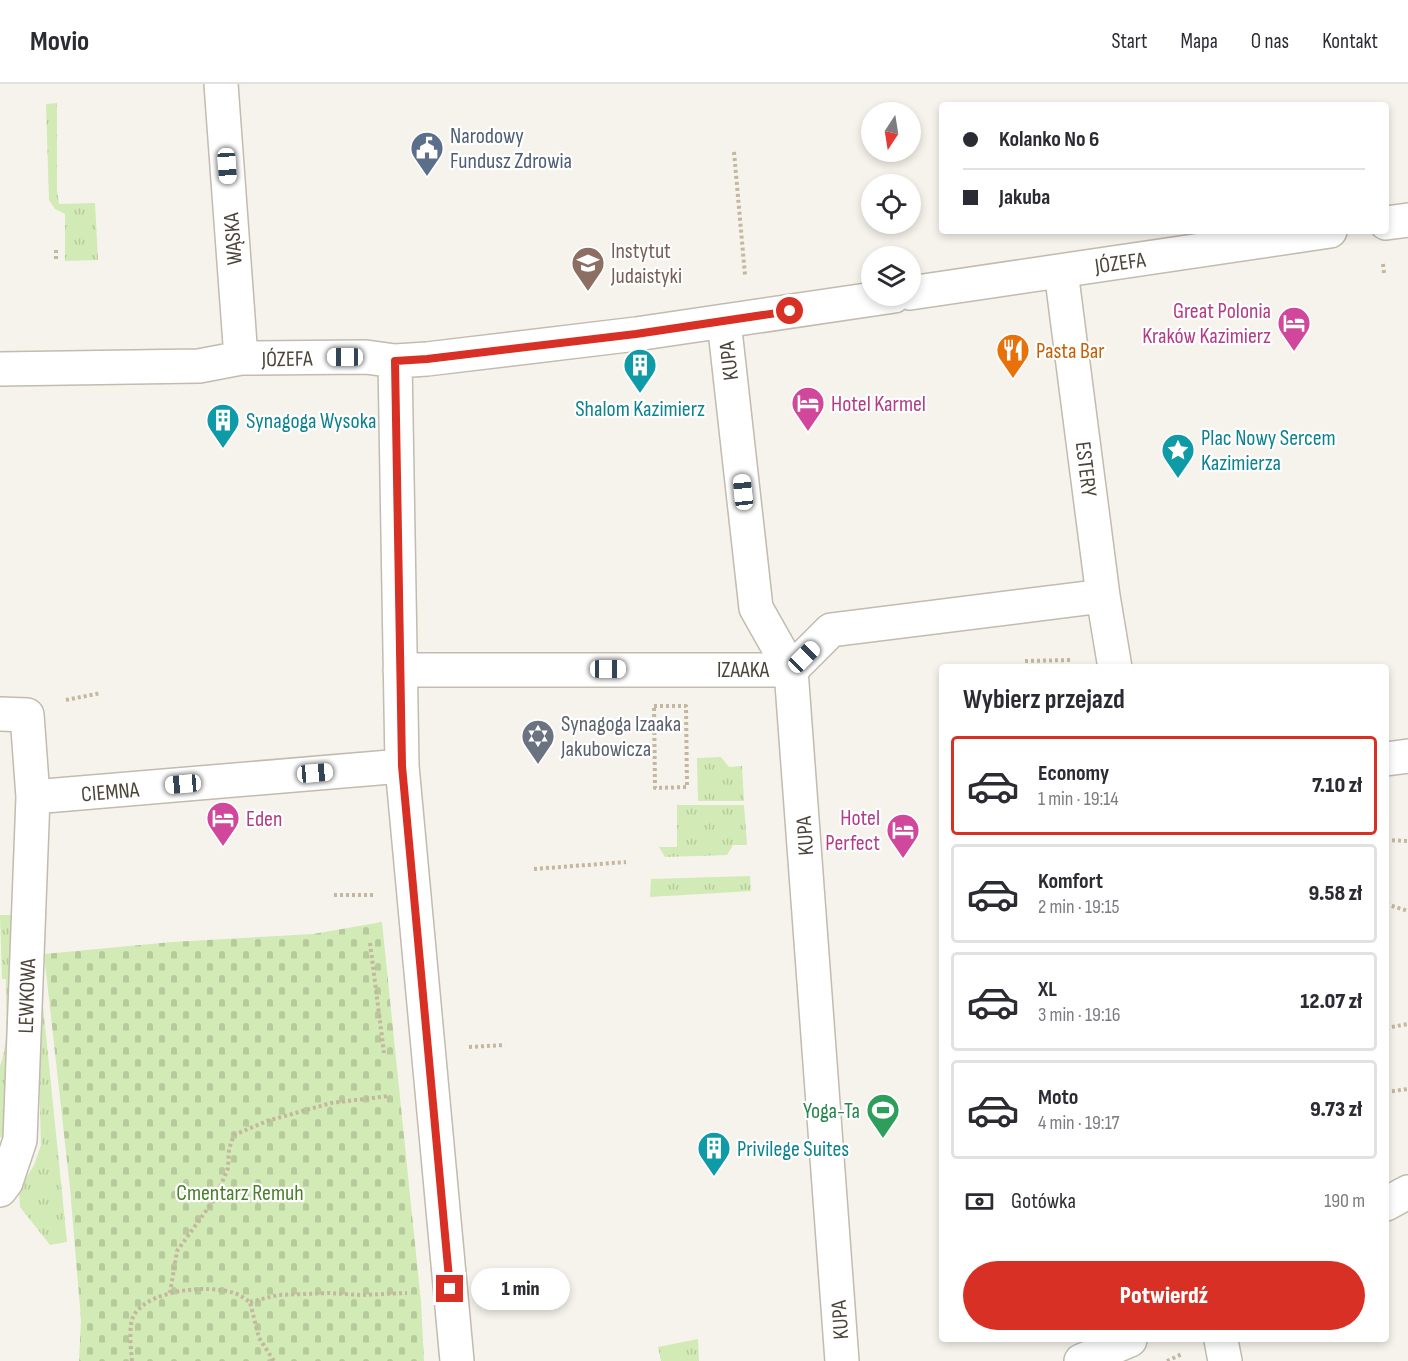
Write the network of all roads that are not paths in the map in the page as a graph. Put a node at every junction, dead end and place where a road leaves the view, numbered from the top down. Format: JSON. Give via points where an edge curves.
{"nodes":[{"id":1,"x":221,"y":84,"type":"edge"},
{"id":2,"x":1408,"y":220,"type":"edge"},
{"id":3,"x":1389,"y":223,"type":"edge"},
{"id":4,"x":1310,"y":234,"type":"edge"},
{"id":5,"x":1061,"y":271,"type":"junction"},
{"id":6,"x":921,"y":291,"type":"edge"},
{"id":7,"x":861,"y":301,"type":"edge"},
{"id":8,"x":724,"y":321,"type":"junction"},
{"id":9,"x":240,"y":358,"type":"junction"},
{"id":10,"x":395,"y":361,"type":"junction"},
{"id":11,"x":0,"y":369,"type":"edge"},
{"id":12,"x":1103,"y":596,"type":"junction"},
{"id":13,"x":1114,"y":664,"type":"edge"},
{"id":14,"x":400,"y":670,"type":"junction"},
{"id":15,"x":791,"y":670,"type":"junction"},
{"id":16,"x":0,"y":714,"type":"edge"},
{"id":17,"x":1408,"y":756,"type":"edge"},
{"id":18,"x":1389,"y":759,"type":"edge"},
{"id":19,"x":402,"y":766,"type":"junction"},
{"id":20,"x":33,"y":798,"type":"junction"},
{"id":21,"x":0,"y":1190,"type":"edge"},
{"id":22,"x":1408,"y":1191,"type":"edge"},
{"id":23,"x":1389,"y":1202,"type":"edge"},
{"id":24,"x":1125,"y":1342,"type":"edge"},
{"id":25,"x":1221,"y":1342,"type":"edge"},
{"id":26,"x":457,"y":1361,"type":"edge"},
{"id":27,"x":842,"y":1361,"type":"edge"},
{"id":28,"x":1081,"y":1361,"type":"edge"},
{"id":29,"x":1225,"y":1361,"type":"edge"}],
"edges":[{"from":1,"to":9,"type":"street","name":"WĄSKA"},
{"from":2,"to":3,"type":"street"},
{"from":4,"to":5,"type":"street","name":"JÓZEFA"},
{"from":5,"to":6,"type":"street","name":"JÓZEFA"},
{"from":5,"to":12,"type":"street","name":"ESTERY"},
{"from":7,"to":8,"type":"street","name":"JÓZEFA"},
{"from":8,"to":10,"type":"street","name":"JÓZEFA"},
{"from":8,"to":15,"type":"street","name":"KUPA","via":[[756,608]]},
{"from":9,"to":10,"type":"street","name":"JÓZEFA","via":[[366,357]]},
{"from":9,"to":11,"type":"street","name":"JÓZEFA","via":[[199,366]]},
{"from":10,"to":14,"type":"street"},
{"from":12,"to":13,"type":"street","name":"ESTERY"},
{"from":12,"to":15,"type":"street","name":"IZAAKA","via":[[831,630]]},
{"from":14,"to":15,"type":"street","name":"IZAAKA"},
{"from":14,"to":19,"type":"street"},
{"from":15,"to":27,"type":"street","name":"KUPA"},
{"from":16,"to":20,"type":"street","via":[[27,715]]},
{"from":17,"to":18,"type":"street"},
{"from":19,"to":20,"type":"street","name":"CIEMNA"},
{"from":19,"to":26,"type":"street"},
{"from":20,"to":21,"type":"street","name":"LEWKOWA","via":[[20,1140]]},
{"from":22,"to":23,"type":"street"},
{"from":24,"to":28,"type":"street"},
{"from":25,"to":29,"type":"street"}]}
